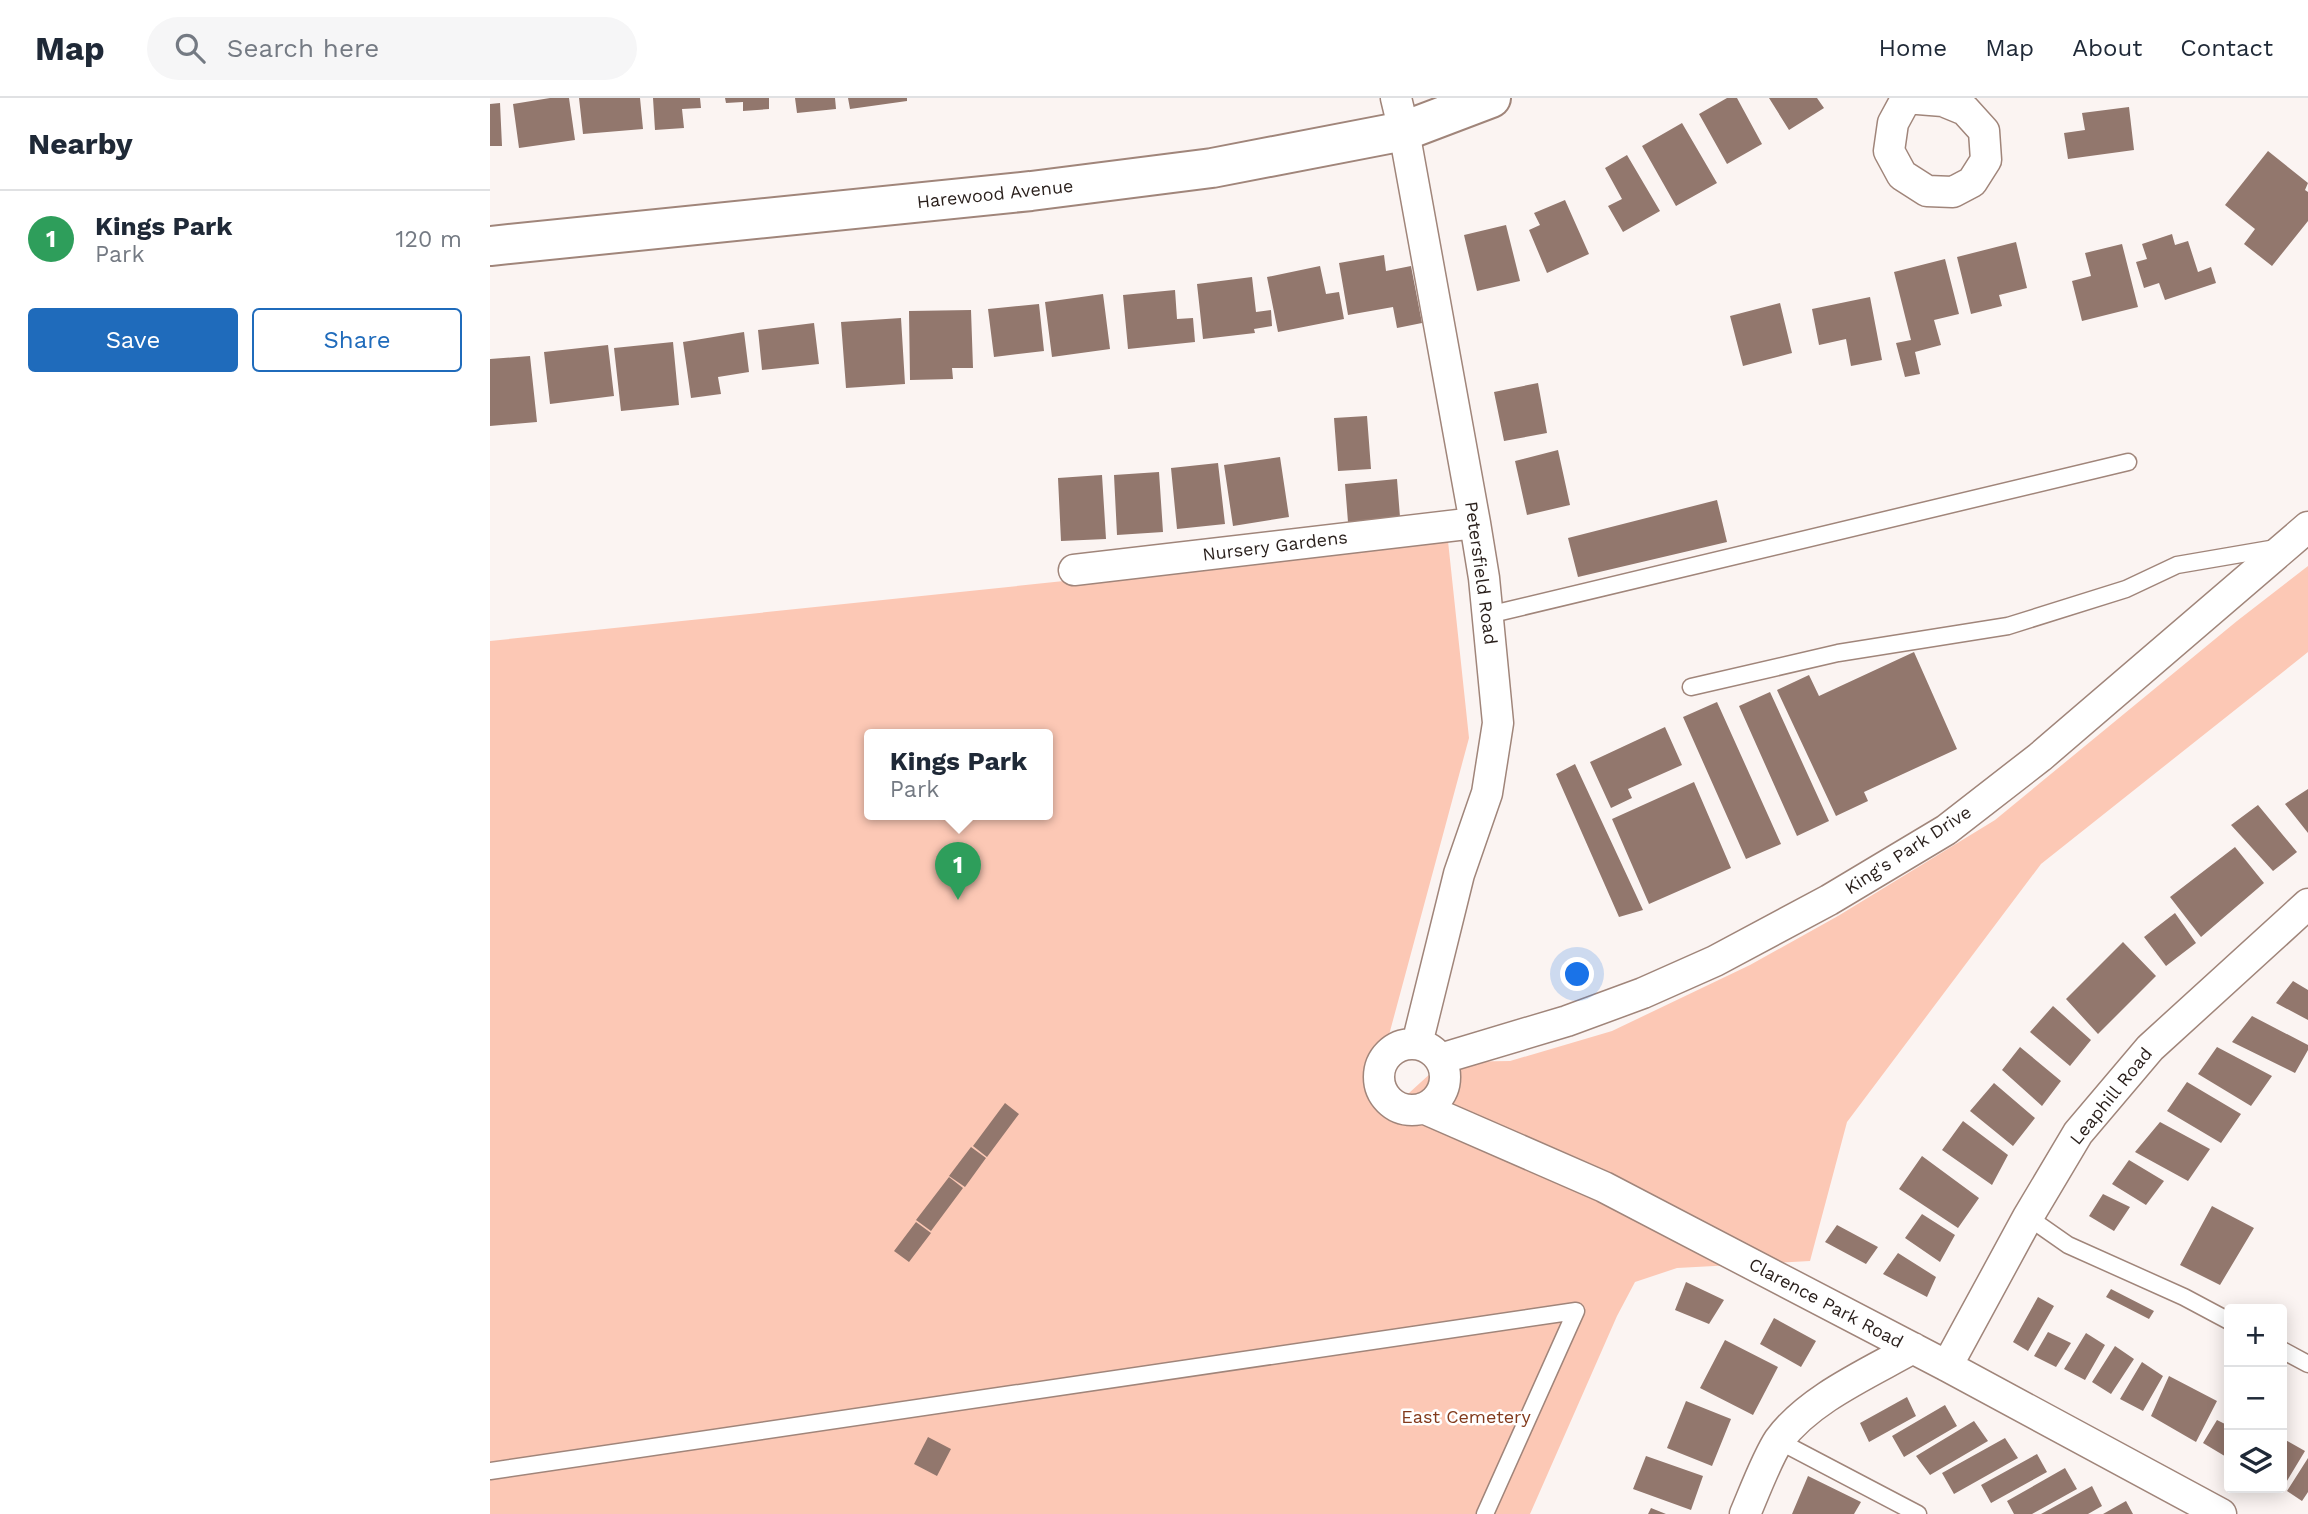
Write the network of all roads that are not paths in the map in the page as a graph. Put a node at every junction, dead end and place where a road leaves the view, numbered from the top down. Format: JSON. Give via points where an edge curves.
{"nodes":[{"id":1,"x":1491,"y":98,"type":"edge"},
{"id":2,"x":1400,"y":114,"type":"edge"},
{"id":3,"x":490,"y":246,"type":"edge"},
{"id":4,"x":2129,"y":462,"type":"dead end"},
{"id":5,"x":1475,"y":523,"type":"junction"},
{"id":6,"x":2308,"y":527,"type":"edge"},
{"id":7,"x":2285,"y":546,"type":"junction"},
{"id":8,"x":1074,"y":570,"type":"dead end"},
{"id":9,"x":1488,"y":615,"type":"junction"},
{"id":10,"x":1691,"y":687,"type":"dead end"},
{"id":11,"x":2308,"y":904,"type":"edge"},
{"id":12,"x":1429,"y":1051,"type":"junction"},
{"id":13,"x":1423,"y":1108,"type":"junction"},
{"id":14,"x":2028,"y":1217,"type":"junction"},
{"id":15,"x":2224,"y":1318,"type":"edge"},
{"id":16,"x":1913,"y":1348,"type":"junction"},
{"id":17,"x":2287,"y":1353,"type":"edge"},
{"id":18,"x":2308,"y":1364,"type":"edge"},
{"id":19,"x":1947,"y":1366,"type":"junction"},
{"id":20,"x":1779,"y":1441,"type":"junction"},
{"id":21,"x":490,"y":1471,"type":"edge"},
{"id":22,"x":1485,"y":1514,"type":"edge"},
{"id":23,"x":1745,"y":1514,"type":"edge"},
{"id":24,"x":1919,"y":1514,"type":"edge"},
{"id":25,"x":2221,"y":1514,"type":"edge"}],
"edges":[{"from":1,"to":2,"type":"street","name":"Harewood Avenue"},
{"from":2,"to":3,"type":"street","name":"Harewood Avenue","via":[[1212,168]]},
{"from":2,"to":5,"type":"street","name":"Petersfield Road"},
{"from":4,"to":9,"type":"lane"},
{"from":5,"to":8,"type":"street","name":"Nursery Gardens"},
{"from":5,"to":9,"type":"street","name":"Petersfield Road"},
{"from":6,"to":7,"type":"street","name":"King's Park Drive"},
{"from":7,"to":10,"type":"lane","via":[[2177,565],[2126,589],[2008,625],[1838,653]]},
{"from":7,"to":12,"type":"street","name":"King's Park Drive","via":[[2040,757],[1946,830],[1829,900],[1643,993],[1567,1021]]},
{"from":9,"to":12,"type":"street","name":"Petersfield Road","via":[[1499,723],[1487,793],[1459,874]]},
{"from":11,"to":14,"type":"street","name":"Leaphill Road","via":[[2150,1048],[2078,1133]]},
{"from":12,"to":13,"type":"street","via":[[1444,1069],[1445,1081],[1435,1101]]},
{"from":12,"to":13,"type":"street","via":[[1399,1046],[1382,1061],[1379,1072],[1379,1083],[1390,1103],[1412,1111]]},
{"from":13,"to":16,"type":"street","name":"Clarence Park Road","via":[[1604,1187]]},
{"from":14,"to":15,"type":"lane","via":[[2068,1245]]},
{"from":14,"to":19,"type":"street","name":"Leaphill Road"},
{"from":16,"to":19,"type":"street","name":"Clarence Park Road"},
{"from":16,"to":20,"type":"street","via":[[1824,1399]]},
{"from":17,"to":18,"type":"lane"},
{"from":19,"to":25,"type":"street","name":"Clarence Park Road"},
{"from":20,"to":23,"type":"street"},
{"from":20,"to":24,"type":"lane"},
{"from":21,"to":22,"type":"lane","via":[[1576,1311]]}]}
